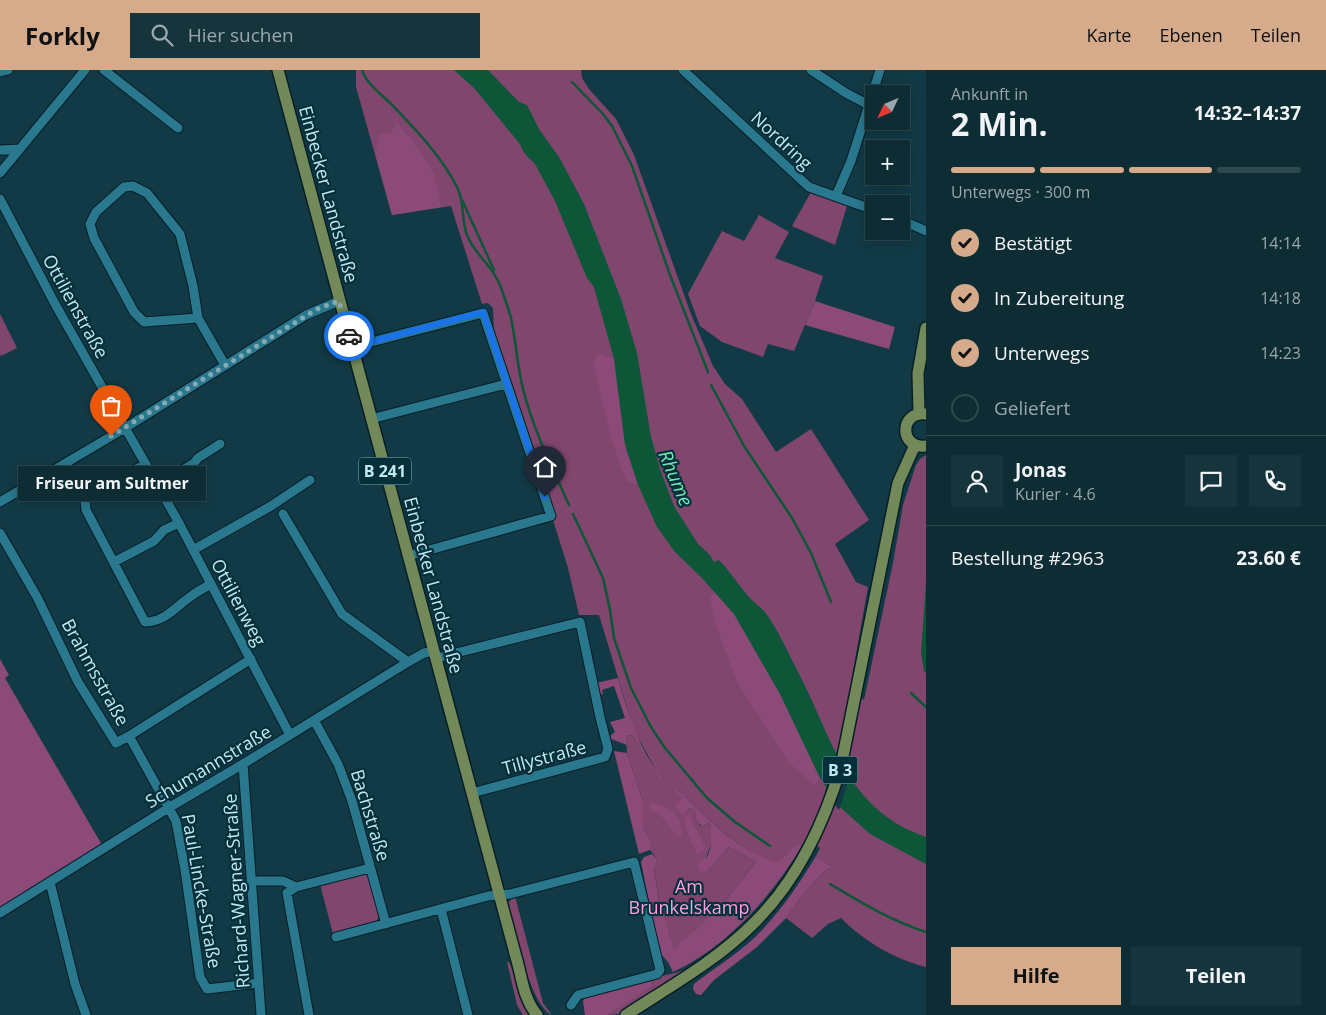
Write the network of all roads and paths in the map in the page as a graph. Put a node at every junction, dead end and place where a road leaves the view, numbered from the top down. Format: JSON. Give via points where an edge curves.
{"nodes":[{"id":1,"x":8,"y":70,"type":"edge"},
{"id":2,"x":85,"y":70,"type":"edge"},
{"id":3,"x":104,"y":70,"type":"edge"},
{"id":4,"x":278,"y":70,"type":"edge"},
{"id":5,"x":683,"y":70,"type":"edge"},
{"id":6,"x":811,"y":70,"type":"edge"},
{"id":7,"x":880,"y":70,"type":"edge"},
{"id":8,"x":0,"y":72,"type":"edge"},
{"id":9,"x":875,"y":85,"type":"edge"},
{"id":10,"x":865,"y":103,"type":"edge"},
{"id":11,"x":865,"y":117,"type":"edge"},
{"id":12,"x":178,"y":128,"type":"dead end"},
{"id":13,"x":20,"y":149,"type":"junction"},
{"id":14,"x":0,"y":150,"type":"edge"},
{"id":15,"x":0,"y":173,"type":"edge"},
{"id":16,"x":836,"y":196,"type":"junction"},
{"id":17,"x":0,"y":199,"type":"edge"},
{"id":18,"x":865,"y":207,"type":"edge"},
{"id":19,"x":910,"y":224,"type":"edge"},
{"id":20,"x":926,"y":231,"type":"edge"},
{"id":21,"x":339,"y":301,"type":"junction"},
{"id":22,"x":198,"y":318,"type":"junction"},
{"id":23,"x":926,"y":328,"type":"edge"},
{"id":24,"x":352,"y":347,"type":"junction"},
{"id":25,"x":225,"y":365,"type":"junction"},
{"id":26,"x":506,"y":384,"type":"junction"},
{"id":27,"x":923,"y":414,"type":"edge"},
{"id":28,"x":371,"y":419,"type":"junction"},
{"id":29,"x":125,"y":428,"type":"junction"},
{"id":30,"x":220,"y":444,"type":"dead end"},
{"id":31,"x":920,"y":446,"type":"edge"},
{"id":32,"x":146,"y":464,"type":"junction"},
{"id":33,"x":310,"y":480,"type":"dead end"},
{"id":34,"x":158,"y":485,"type":"junction"},
{"id":35,"x":0,"y":502,"type":"edge"},
{"id":36,"x":283,"y":514,"type":"dead end"},
{"id":37,"x":178,"y":522,"type":"junction"},
{"id":38,"x":0,"y":533,"type":"edge"},
{"id":39,"x":193,"y":550,"type":"junction"},
{"id":40,"x":408,"y":556,"type":"junction"},
{"id":41,"x":114,"y":562,"type":"junction"},
{"id":42,"x":211,"y":584,"type":"junction"},
{"id":43,"x":580,"y":622,"type":"joint"},
{"id":44,"x":435,"y":654,"type":"junction"},
{"id":45,"x":251,"y":659,"type":"junction"},
{"id":46,"x":408,"y":662,"type":"junction"},
{"id":47,"x":314,"y":720,"type":"junction"},
{"id":48,"x":290,"y":735,"type":"junction"},
{"id":49,"x":128,"y":736,"type":"junction"},
{"id":50,"x":243,"y":764,"type":"junction"},
{"id":51,"x":472,"y":793,"type":"junction"},
{"id":52,"x":170,"y":807,"type":"junction"},
{"id":53,"x":370,"y":868,"type":"junction"},
{"id":54,"x":50,"y":882,"type":"junction"},
{"id":55,"x":251,"y":882,"type":"junction"},
{"id":56,"x":296,"y":887,"type":"junction"},
{"id":57,"x":500,"y":895,"type":"junction"},
{"id":58,"x":441,"y":909,"type":"junction"},
{"id":59,"x":0,"y":912,"type":"edge"},
{"id":60,"x":386,"y":924,"type":"junction"},
{"id":61,"x":336,"y":937,"type":"dead end"},
{"id":62,"x":518,"y":964,"type":"junction"},
{"id":63,"x":258,"y":983,"type":"junction"},
{"id":64,"x":571,"y":1005,"type":"dead end"},
{"id":65,"x":86,"y":1015,"type":"edge"},
{"id":66,"x":261,"y":1015,"type":"edge"},
{"id":67,"x":309,"y":1015,"type":"edge"},
{"id":68,"x":468,"y":1015,"type":"edge"},
{"id":69,"x":537,"y":1015,"type":"edge"},
{"id":70,"x":545,"y":1015,"type":"edge"},
{"id":71,"x":626,"y":1015,"type":"edge"}],
"edges":[{"from":1,"to":8,"type":"street"},
{"from":2,"to":13,"type":"street"},
{"from":3,"to":12,"type":"street"},
{"from":4,"to":21,"type":"main road","name":"Einbecker Landstraße","number":"B 241"},
{"from":5,"to":16,"type":"street","name":"Nordring","via":[[809,187]]},
{"from":6,"to":10,"type":"street"},
{"from":7,"to":9,"type":"street"},
{"from":11,"to":16,"type":"street"},
{"from":13,"to":14,"type":"street"},
{"from":13,"to":15,"type":"street"},
{"from":16,"to":18,"type":"street","name":"Nordring"},
{"from":17,"to":29,"type":"street","name":"Ottilienstraße"},
{"from":19,"to":20,"type":"street"},
{"from":21,"to":24,"type":"main road","name":"Einbecker Landstraße","number":"B 241"},
{"from":21,"to":25,"type":"street","via":[[306,315]]},
{"from":22,"to":22,"type":"street","via":[[194,286],[180,234],[147,193],[133,186],[124,187],[96,212],[90,224],[94,238],[134,312],[144,322]]},
{"from":22,"to":25,"type":"street"},
{"from":23,"to":27,"type":"main road","number":"B 3","via":[[918,373]]},
{"from":24,"to":26,"type":"street","via":[[483,312]]},
{"from":24,"to":28,"type":"main road","name":"Einbecker Landstraße","number":"B 241"},
{"from":25,"to":29,"type":"street"},
{"from":26,"to":28,"type":"street"},
{"from":26,"to":40,"type":"street","via":[[551,516]]},
{"from":27,"to":31,"type":"main road","number":"B 3","via":[[910,419],[906,428],[907,438]]},
{"from":28,"to":40,"type":"main road","name":"Einbecker Landstraße","number":"B 241"},
{"from":29,"to":32,"type":"street","name":"Ottilienweg"},
{"from":29,"to":35,"type":"street"},
{"from":30,"to":34,"type":"street"},
{"from":31,"to":71,"type":"main road","number":"B 3","via":[[903,470],[896,492],[841,766],[812,842],[777,898],[753,925],[702,965]]},
{"from":32,"to":34,"type":"street","name":"Ottilienweg"},
{"from":32,"to":41,"type":"street","via":[[94,491],[85,500],[86,510]]},
{"from":33,"to":39,"type":"street"},
{"from":34,"to":37,"type":"street","name":"Ottilienweg"},
{"from":36,"to":46,"type":"street","via":[[342,614]]},
{"from":37,"to":39,"type":"street","name":"Ottilienweg"},
{"from":37,"to":41,"type":"street","via":[[154,541]]},
{"from":38,"to":49,"type":"street","name":"Brahmsstraße","via":[[37,597],[78,682],[116,743]]},
{"from":39,"to":42,"type":"street","name":"Ottilienweg"},
{"from":40,"to":44,"type":"main road","name":"Einbecker Landstraße","number":"B 241"},
{"from":41,"to":42,"type":"street","via":[[145,622],[153,622],[176,610],[189,597]]},
{"from":42,"to":45,"type":"street","name":"Ottilienweg"},
{"from":43,"to":44,"type":"street","name":"Schumannstraße"},
{"from":43,"to":51,"type":"street","name":"Tillystraße","via":[[608,749],[604,757]]},
{"from":44,"to":46,"type":"street","name":"Schumannstraße","via":[[424,653]]},
{"from":44,"to":51,"type":"main road","name":"Einbecker Landstraße","number":"B 241"},
{"from":45,"to":48,"type":"street","name":"Ottilienweg"},
{"from":45,"to":49,"type":"street"},
{"from":46,"to":47,"type":"street","name":"Schumannstraße"},
{"from":47,"to":48,"type":"street","name":"Schumannstraße"},
{"from":47,"to":53,"type":"street","name":"Bachstraße","via":[[338,764]]},
{"from":48,"to":50,"type":"street","name":"Schumannstraße"},
{"from":49,"to":52,"type":"street","name":"Brahmsstraße"},
{"from":50,"to":52,"type":"street","name":"Schumannstraße"},
{"from":50,"to":55,"type":"street","name":"Richard-Wagner-Straße"},
{"from":51,"to":57,"type":"main road","name":"Einbecker Landstraße","number":"B 241"},
{"from":52,"to":54,"type":"street","name":"Schumannstraße"},
{"from":52,"to":63,"type":"street","name":"Paul-Lincke-Straße","via":[[176,821],[203,984],[207,988]]},
{"from":53,"to":56,"type":"street"},
{"from":53,"to":60,"type":"street","name":"Bachstraße"},
{"from":54,"to":59,"type":"street","name":"Schumannstraße"},
{"from":54,"to":65,"type":"street","via":[[75,984]]},
{"from":55,"to":56,"type":"street","via":[[283,881]]},
{"from":55,"to":63,"type":"street","name":"Richard-Wagner-Straße"},
{"from":56,"to":67,"type":"street","via":[[287,893]]},
{"from":57,"to":58,"type":"street"},
{"from":57,"to":62,"type":"main road","name":"Einbecker Landstraße","number":"B 241"},
{"from":57,"to":64,"type":"street","via":[[634,862],[660,970],[656,974],[578,995]]},
{"from":58,"to":60,"type":"street"},
{"from":58,"to":68,"type":"street"},
{"from":60,"to":61,"type":"street"},
{"from":62,"to":69,"type":"main road","name":"Einbecker Landstraße","number":"B 241","via":[[526,995]]},
{"from":62,"to":70,"type":"main road","name":"Einbecker Landstraße","number":"B 241","via":[[530,996]]},
{"from":63,"to":66,"type":"street","name":"Richard-Wagner-Straße"}]}
